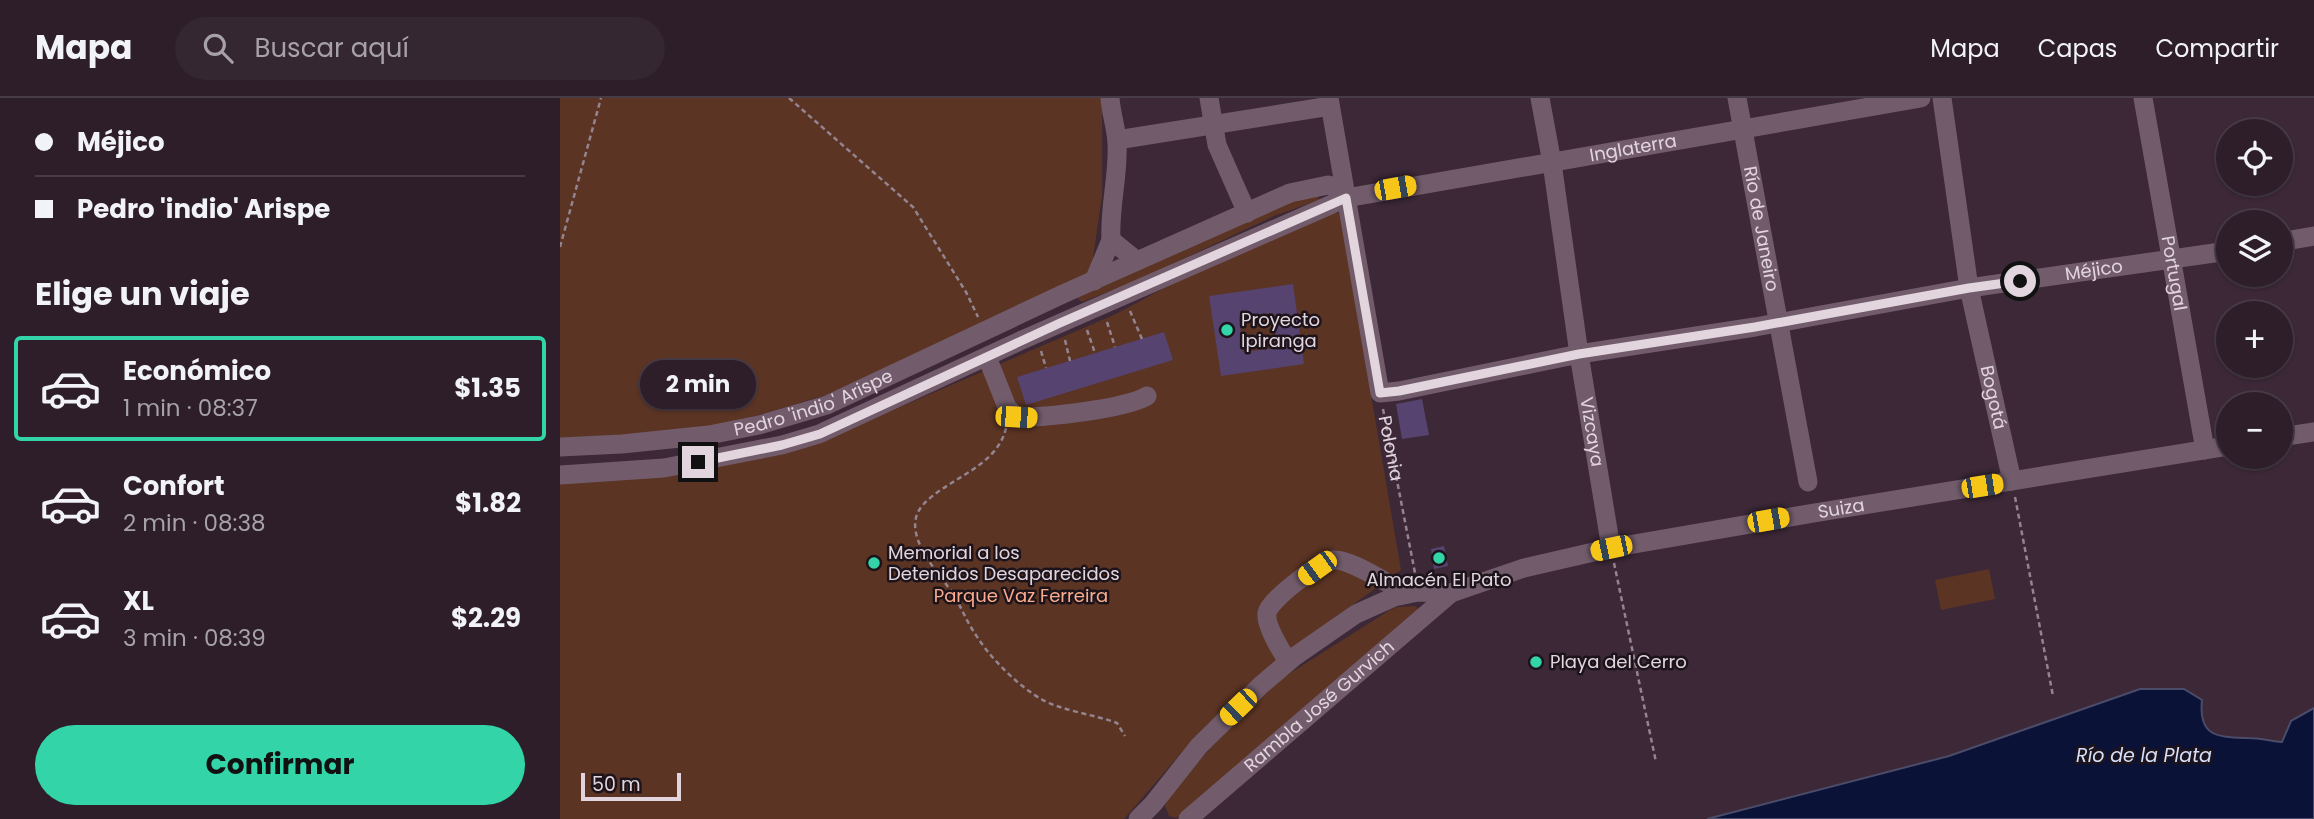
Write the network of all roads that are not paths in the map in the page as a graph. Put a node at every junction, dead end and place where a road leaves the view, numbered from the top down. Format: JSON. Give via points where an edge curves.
{"nodes":[{"id":1,"x":1110,"y":98,"type":"edge"},
{"id":2,"x":1209,"y":98,"type":"edge"},
{"id":3,"x":1540,"y":98,"type":"edge"},
{"id":4,"x":1737,"y":98,"type":"edge"},
{"id":5,"x":1922,"y":98,"type":"edge"},
{"id":6,"x":1942,"y":98,"type":"edge"},
{"id":7,"x":2143,"y":98,"type":"edge"},
{"id":8,"x":1329,"y":102,"type":"edge"},
{"id":9,"x":1213,"y":126,"type":"junction"},
{"id":10,"x":1742,"y":128,"type":"junction"},
{"id":11,"x":1117,"y":140,"type":"junction"},
{"id":12,"x":1552,"y":163,"type":"junction"},
{"id":13,"x":1345,"y":194,"type":"junction"},
{"id":14,"x":1247,"y":213,"type":"junction"},
{"id":15,"x":2314,"y":236,"type":"edge"},
{"id":16,"x":1111,"y":240,"type":"junction"},
{"id":17,"x":2293,"y":240,"type":"edge"},
{"id":18,"x":2216,"y":253,"type":"edge"},
{"id":19,"x":2172,"y":260,"type":"junction"},
{"id":20,"x":1137,"y":261,"type":"junction"},
{"id":21,"x":1094,"y":281,"type":"junction"},
{"id":22,"x":1969,"y":288,"type":"junction"},
{"id":23,"x":1063,"y":294,"type":"junction"},
{"id":24,"x":1012,"y":318,"type":"junction"},
{"id":25,"x":1072,"y":318,"type":"junction"},
{"id":26,"x":1778,"y":323,"type":"junction"},
{"id":27,"x":1029,"y":337,"type":"junction"},
{"id":28,"x":1579,"y":354,"type":"junction"},
{"id":29,"x":987,"y":357,"type":"junction"},
{"id":30,"x":1380,"y":393,"type":"joint"},
{"id":31,"x":1147,"y":396,"type":"dead end"},
{"id":32,"x":2314,"y":432,"type":"edge"},
{"id":33,"x":2293,"y":435,"type":"edge"},
{"id":34,"x":560,"y":447,"type":"edge"},
{"id":35,"x":2216,"y":448,"type":"edge"},
{"id":36,"x":2205,"y":450,"type":"junction"},
{"id":37,"x":560,"y":475,"type":"edge"},
{"id":38,"x":2012,"y":481,"type":"junction"},
{"id":39,"x":1808,"y":482,"type":"dead end"},
{"id":40,"x":1611,"y":548,"type":"junction"},
{"id":41,"x":1412,"y":593,"type":"junction"},
{"id":42,"x":1451,"y":593,"type":"junction"},
{"id":43,"x":1288,"y":661,"type":"junction"},
{"id":44,"x":1159,"y":812,"type":"edge"},
{"id":45,"x":1138,"y":819,"type":"edge"},
{"id":46,"x":1188,"y":819,"type":"edge"}],
"edges":[{"from":1,"to":11,"type":"street"},
{"from":2,"to":9,"type":"street"},
{"from":3,"to":12,"type":"street","name":"Vizcaya"},
{"from":4,"to":10,"type":"street","name":"Río de Janeiro"},
{"from":5,"to":10,"type":"street","name":"Inglaterra"},
{"from":6,"to":22,"type":"street","name":"Bogotá"},
{"from":7,"to":19,"type":"street","name":"Portugal"},
{"from":8,"to":9,"type":"street"},
{"from":8,"to":13,"type":"street","name":"Polonia"},
{"from":9,"to":11,"type":"street"},
{"from":9,"to":14,"type":"street"},
{"from":10,"to":12,"type":"street","name":"Inglaterra"},
{"from":10,"to":26,"type":"street","name":"Río de Janeiro"},
{"from":11,"to":16,"type":"street"},
{"from":12,"to":13,"type":"street","name":"Inglaterra"},
{"from":12,"to":28,"type":"street","name":"Vizcaya"},
{"from":13,"to":14,"type":"street","name":"Pedro 'indio' Arispe","via":[[1328,185],[1308,188]]},
{"from":13,"to":25,"type":"street","name":"Pedro 'indio' Arispe"},
{"from":13,"to":30,"type":"street","name":"Polonia"},
{"from":14,"to":20,"type":"street","name":"Pedro 'indio' Arispe"},
{"from":15,"to":17,"type":"street"},
{"from":16,"to":20,"type":"street"},
{"from":16,"to":21,"type":"street"},
{"from":18,"to":19,"type":"street","name":"Méjico"},
{"from":19,"to":22,"type":"street","name":"Méjico"},
{"from":19,"to":36,"type":"street","name":"Portugal"},
{"from":20,"to":21,"type":"street","name":"Pedro 'indio' Arispe"},
{"from":21,"to":23,"type":"street","name":"Pedro 'indio' Arispe"},
{"from":22,"to":26,"type":"street","name":"Méjico"},
{"from":22,"to":38,"type":"street","name":"Bogotá"},
{"from":23,"to":24,"type":"street","name":"Pedro 'indio' Arispe"},
{"from":23,"to":25,"type":"street"},
{"from":24,"to":27,"type":"street"},
{"from":24,"to":34,"type":"street","name":"Pedro 'indio' Arispe","via":[[840,400],[786,417],[709,435]]},
{"from":25,"to":27,"type":"street","name":"Pedro 'indio' Arispe"},
{"from":26,"to":28,"type":"street","name":"Méjico"},
{"from":26,"to":39,"type":"street","name":"Río de Janeiro"},
{"from":27,"to":29,"type":"street","name":"Pedro 'indio' Arispe"},
{"from":28,"to":30,"type":"street","name":"Méjico"},
{"from":28,"to":40,"type":"street","name":"Vizcaya"},
{"from":29,"to":31,"type":"street","via":[[1007,407],[1016,417],[1101,408]]},
{"from":29,"to":37,"type":"street","name":"Pedro 'indio' Arispe","via":[[820,434],[782,445],[653,470]]},
{"from":32,"to":33,"type":"street"},
{"from":35,"to":36,"type":"street","name":"Suiza"},
{"from":36,"to":38,"type":"street","name":"Suiza"},
{"from":38,"to":40,"type":"street","name":"Suiza"},
{"from":40,"to":42,"type":"street","name":"Suiza","via":[[1524,568]]},
{"from":41,"to":42,"type":"street","name":"Suiza"},
{"from":41,"to":43,"type":"street","via":[[1356,614]]},
{"from":41,"to":43,"type":"street","via":[[1346,561],[1332,560],[1317,568],[1283,593],[1266,615]]},
{"from":42,"to":46,"type":"street","name":"Rambla José Gurvich"},
{"from":43,"to":44,"type":"street","via":[[1199,746]]},
{"from":44,"to":45,"type":"street"}]}
